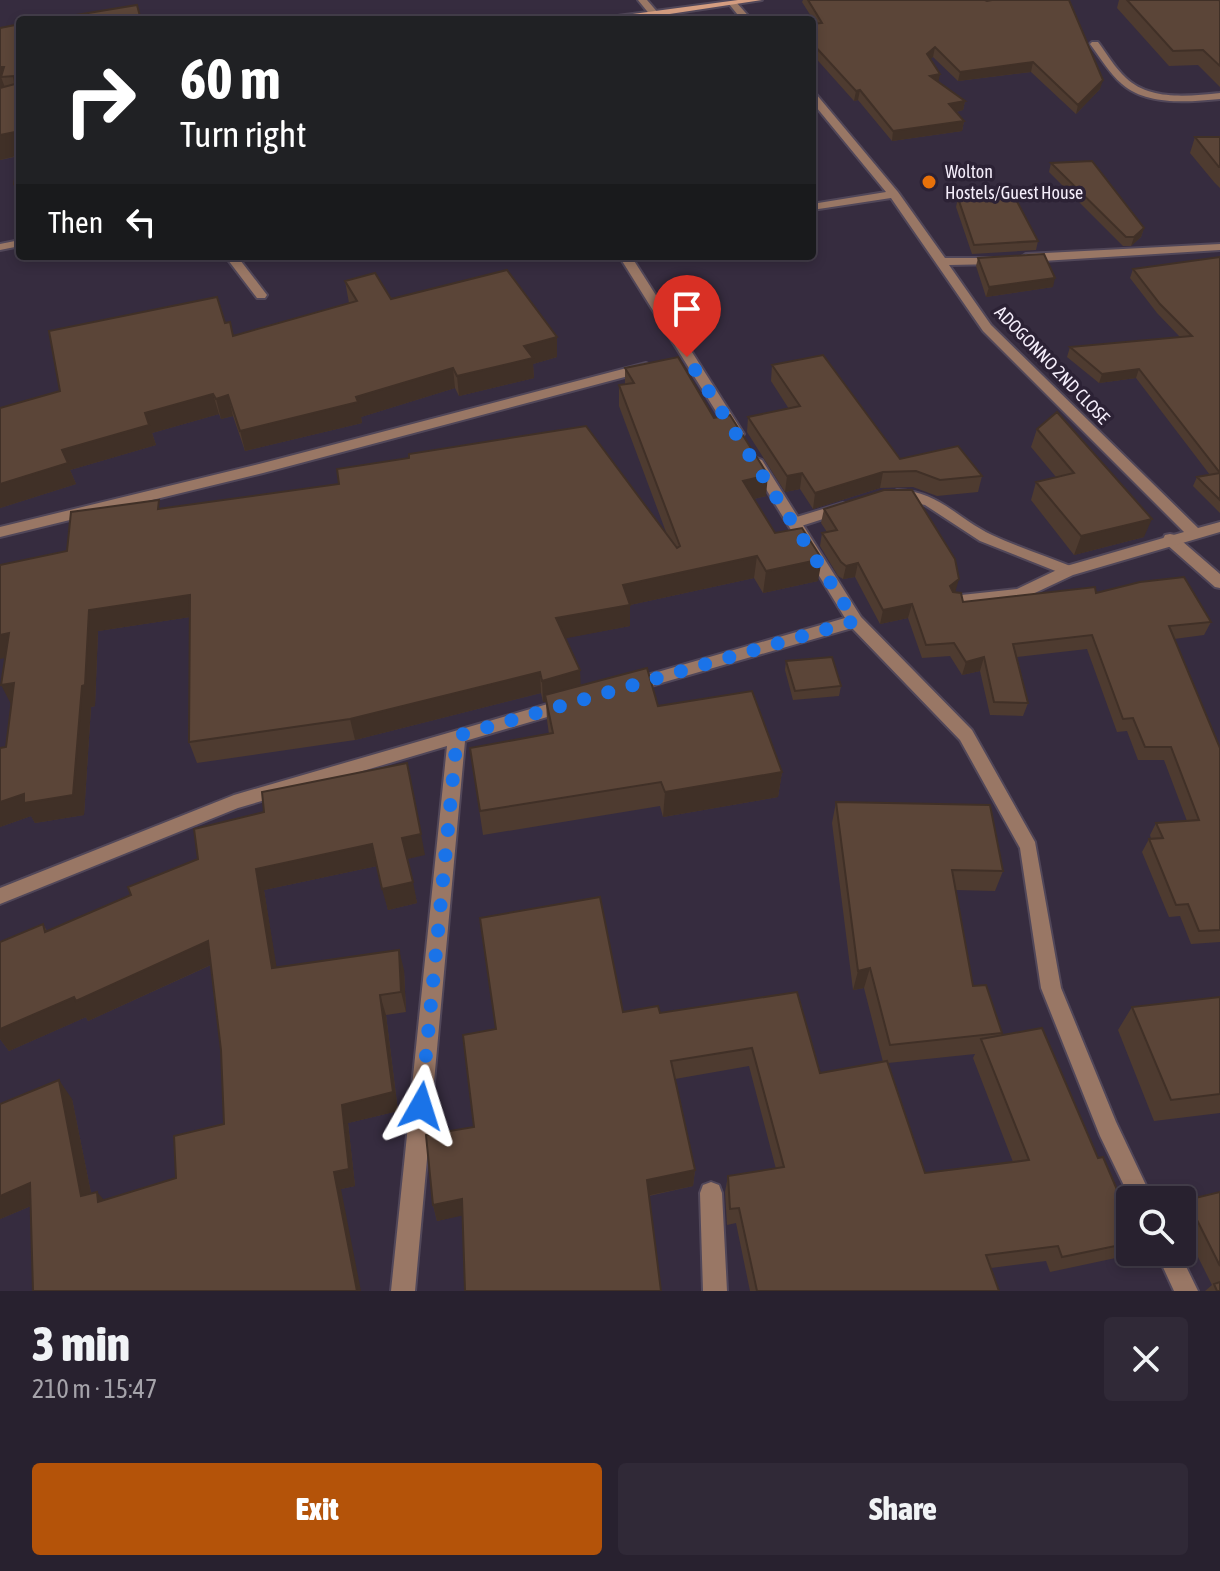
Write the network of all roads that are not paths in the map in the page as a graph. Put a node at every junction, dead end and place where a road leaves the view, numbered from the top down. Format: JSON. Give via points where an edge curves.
{"nodes":[{"id":1,"x":642,"y":0,"type":"edge"},
{"id":2,"x":758,"y":0,"type":"edge"},
{"id":3,"x":733,"y":4,"type":"junction"},
{"id":4,"x":654,"y":14,"type":"junction"},
{"id":5,"x":639,"y":16,"type":"edge"},
{"id":6,"x":744,"y":16,"type":"edge"},
{"id":7,"x":1095,"y":44,"type":"dead end"},
{"id":8,"x":1220,"y":96,"type":"edge"},
{"id":9,"x":816,"y":101,"type":"edge"},
{"id":10,"x":894,"y":194,"type":"junction"},
{"id":11,"x":816,"y":206,"type":"edge"},
{"id":12,"x":1220,"y":247,"type":"edge"},
{"id":13,"x":234,"y":260,"type":"edge"},
{"id":14,"x":627,"y":260,"type":"edge"},
{"id":15,"x":939,"y":262,"type":"junction"},
{"id":16,"x":261,"y":295,"type":"dead end"},
{"id":17,"x":687,"y":357,"type":"junction"},
{"id":18,"x":672,"y":361,"type":"edge"},
{"id":19,"x":657,"y":364,"type":"edge"},
{"id":20,"x":880,"y":496,"type":"edge"},
{"id":21,"x":852,"y":505,"type":"edge"},
{"id":22,"x":795,"y":523,"type":"junction"},
{"id":23,"x":1220,"y":527,"type":"edge"},
{"id":24,"x":0,"y":532,"type":"edge"},
{"id":25,"x":1193,"y":532,"type":"junction"},
{"id":26,"x":1170,"y":539,"type":"junction"},
{"id":27,"x":1068,"y":571,"type":"junction"},
{"id":28,"x":1220,"y":583,"type":"edge"},
{"id":29,"x":957,"y":600,"type":"edge"},
{"id":30,"x":855,"y":621,"type":"junction"},
{"id":31,"x":610,"y":692,"type":"edge"},
{"id":32,"x":579,"y":701,"type":"edge"},
{"id":33,"x":457,"y":736,"type":"junction"},
{"id":34,"x":0,"y":896,"type":"edge"},
{"id":35,"x":1135,"y":1186,"type":"edge"},
{"id":36,"x":711,"y":1193,"type":"dead end"},
{"id":37,"x":1174,"y":1266,"type":"edge"},
{"id":38,"x":403,"y":1291,"type":"edge"},
{"id":39,"x":715,"y":1291,"type":"edge"},
{"id":40,"x":1186,"y":1291,"type":"edge"}],
"edges":[{"from":1,"to":4,"type":"street"},
{"from":2,"to":3,"type":"street"},
{"from":3,"to":4,"type":"street"},
{"from":3,"to":6,"type":"street"},
{"from":4,"to":5,"type":"street"},
{"from":7,"to":8,"type":"street","via":[[1125,82],[1142,92],[1195,99]]},
{"from":9,"to":10,"type":"street","name":"ADOGONNO 2ND CLOSE"},
{"from":10,"to":11,"type":"street"},
{"from":10,"to":15,"type":"street","name":"ADOGONNO 2ND CLOSE"},
{"from":12,"to":15,"type":"street"},
{"from":13,"to":16,"type":"street"},
{"from":14,"to":17,"type":"street"},
{"from":15,"to":25,"type":"street","name":"ADOGONNO 2ND CLOSE","via":[[987,328]]},
{"from":17,"to":18,"type":"street"},
{"from":17,"to":22,"type":"street"},
{"from":19,"to":24,"type":"street"},
{"from":20,"to":27,"type":"street","via":[[913,495],[937,504],[972,531]]},
{"from":21,"to":22,"type":"street"},
{"from":22,"to":30,"type":"street"},
{"from":23,"to":25,"type":"street"},
{"from":25,"to":26,"type":"street"},
{"from":26,"to":27,"type":"street"},
{"from":26,"to":28,"type":"street"},
{"from":27,"to":29,"type":"street","via":[[1020,594]]},
{"from":30,"to":31,"type":"street"},
{"from":30,"to":35,"type":"street","via":[[966,735],[1029,847],[1051,988]]},
{"from":32,"to":33,"type":"street"},
{"from":33,"to":34,"type":"street","via":[[234,802]]},
{"from":33,"to":38,"type":"street"},
{"from":36,"to":39,"type":"street"},
{"from":37,"to":40,"type":"street"}]}
